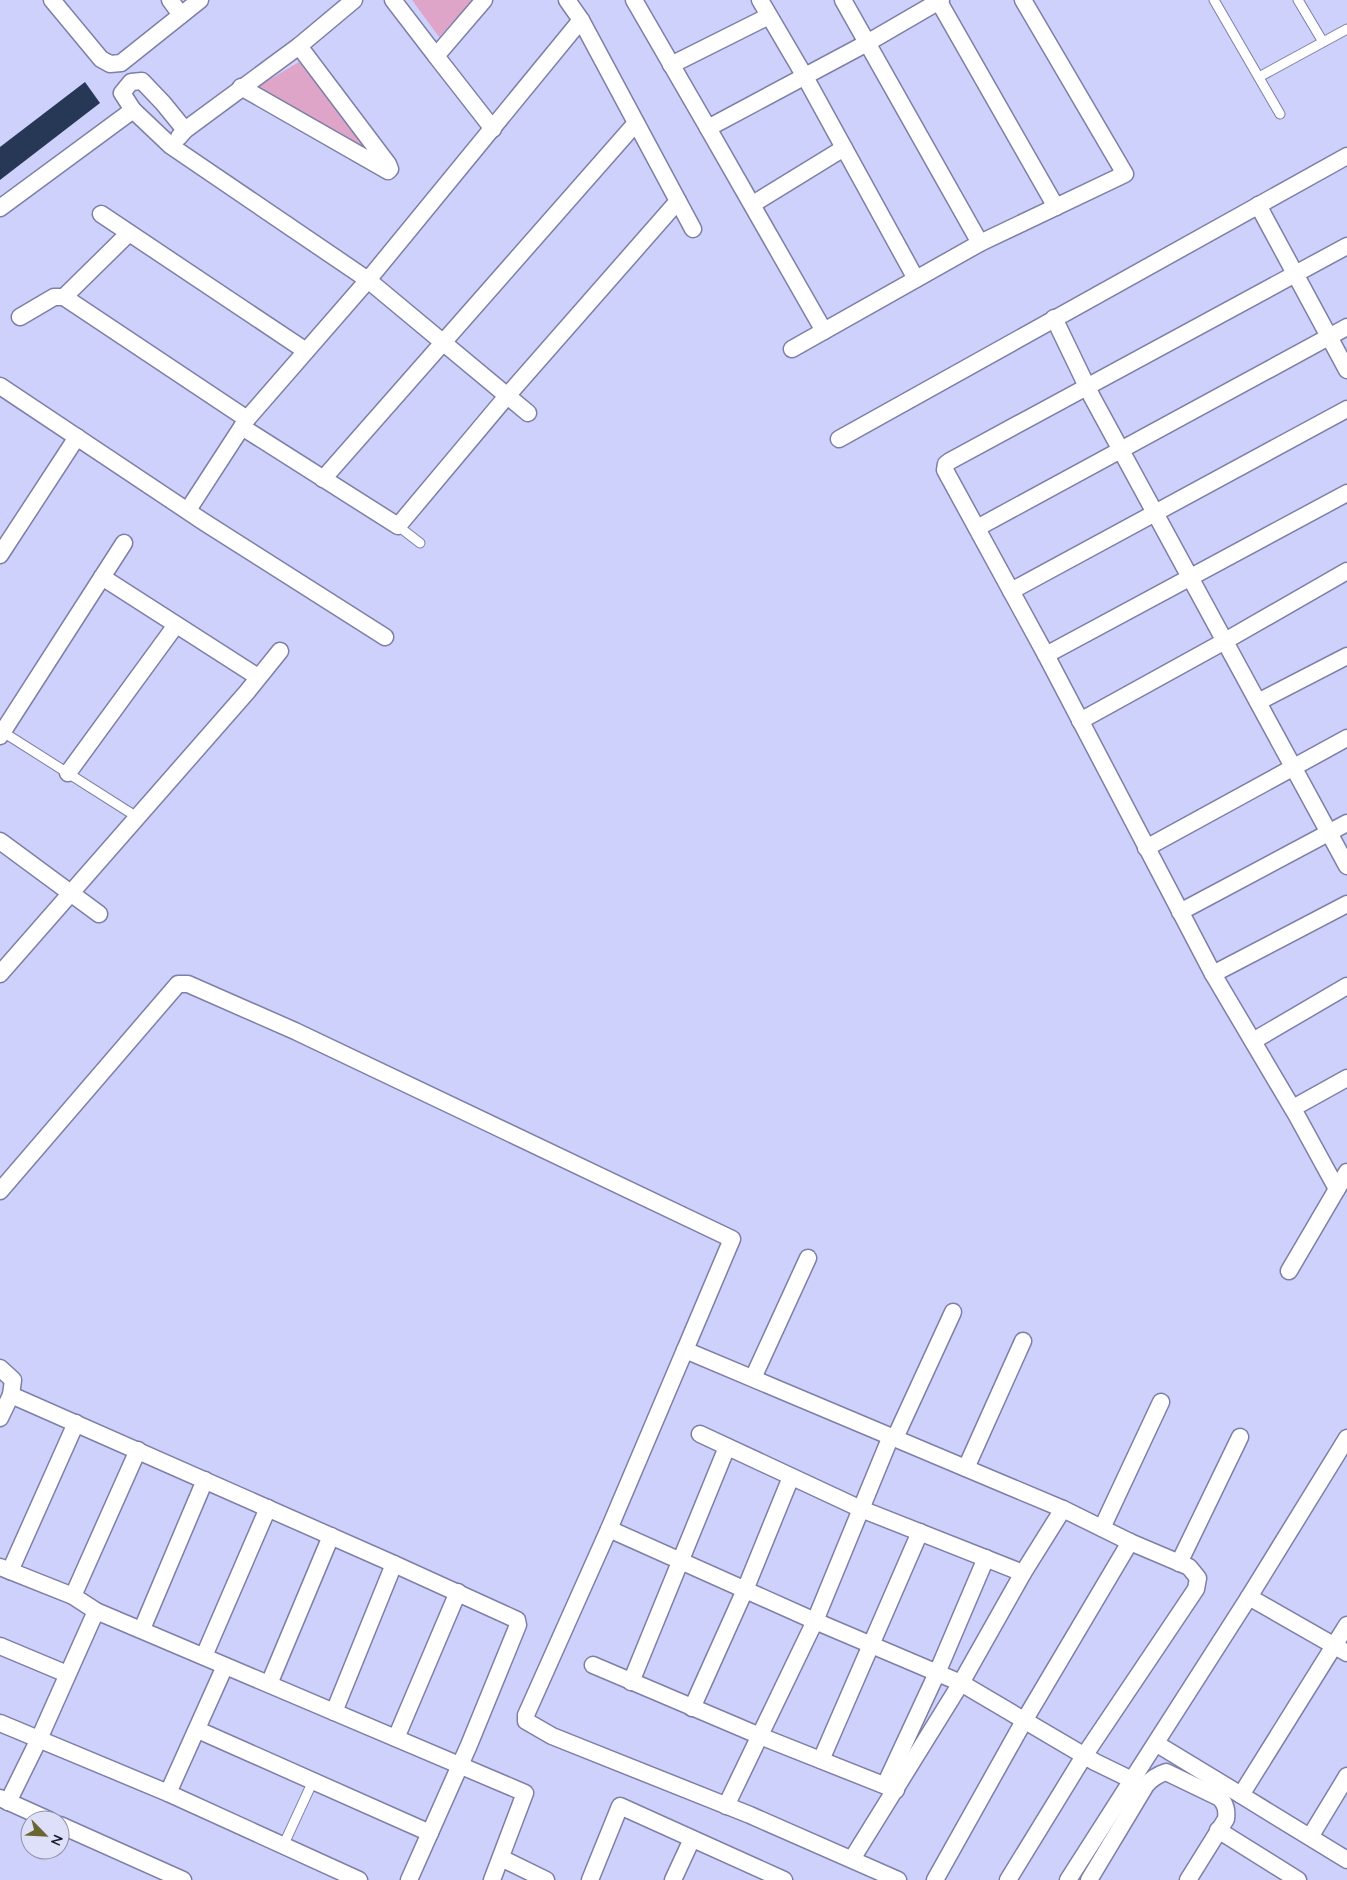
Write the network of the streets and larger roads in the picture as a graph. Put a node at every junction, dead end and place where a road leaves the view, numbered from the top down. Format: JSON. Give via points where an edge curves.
{"nodes":[{"id":1,"x":52,"y":0,"type":"edge"},
{"id":2,"x":170,"y":0,"type":"edge"},
{"id":3,"x":200,"y":0,"type":"edge"},
{"id":4,"x":354,"y":0,"type":"edge"},
{"id":5,"x":393,"y":0,"type":"edge"},
{"id":6,"x":484,"y":0,"type":"edge"},
{"id":7,"x":567,"y":0,"type":"edge"},
{"id":8,"x":635,"y":0,"type":"edge"},
{"id":9,"x":760,"y":0,"type":"edge"},
{"id":10,"x":843,"y":0,"type":"edge"},
{"id":11,"x":940,"y":0,"type":"edge"},
{"id":12,"x":1023,"y":0,"type":"edge"},
{"id":13,"x":181,"y":15,"type":"junction"},
{"id":14,"x":769,"y":16,"type":"junction"},
{"id":15,"x":582,"y":20,"type":"junction"},
{"id":16,"x":867,"y":43,"type":"junction"},
{"id":17,"x":299,"y":46,"type":"junction"},
{"id":18,"x":436,"y":56,"type":"junction"},
{"id":19,"x":671,"y":65,"type":"junction"},
{"id":20,"x":804,"y":75,"type":"junction"},
{"id":21,"x":241,"y":87,"type":"junction"},
{"id":22,"x":133,"y":110,"type":"junction"},
{"id":23,"x":636,"y":122,"type":"junction"},
{"id":24,"x":708,"y":128,"type":"junction"},
{"id":25,"x":493,"y":129,"type":"junction"},
{"id":26,"x":185,"y":130,"type":"junction"},
{"id":27,"x":171,"y":146,"type":"junction"},
{"id":28,"x":844,"y":148,"type":"junction"},
{"id":29,"x":1347,"y":156,"type":"edge"},
{"id":30,"x":678,"y":202,"type":"junction"},
{"id":31,"x":753,"y":204,"type":"junction"},
{"id":32,"x":1258,"y":205,"type":"junction"},
{"id":33,"x":1056,"y":207,"type":"junction"},
{"id":34,"x":0,"y":208,"type":"edge"},
{"id":35,"x":101,"y":214,"type":"dead end"},
{"id":36,"x":693,"y":229,"type":"dead end"},
{"id":37,"x":129,"y":233,"type":"junction"},
{"id":38,"x":980,"y":243,"type":"junction"},
{"id":39,"x":1347,"y":246,"type":"edge"},
{"id":40,"x":1295,"y":274,"type":"junction"},
{"id":41,"x":916,"y":279,"type":"junction"},
{"id":42,"x":368,"y":280,"type":"junction"},
{"id":43,"x":64,"y":297,"type":"junction"},
{"id":44,"x":20,"y":317,"type":"dead end"},
{"id":45,"x":1054,"y":318,"type":"junction"},
{"id":46,"x":1347,"y":327,"type":"edge"},
{"id":47,"x":824,"y":330,"type":"junction"},
{"id":48,"x":1329,"y":336,"type":"junction"},
{"id":49,"x":443,"y":342,"type":"junction"},
{"id":50,"x":792,"y":349,"type":"dead end"},
{"id":51,"x":306,"y":351,"type":"junction"},
{"id":52,"x":1347,"y":370,"type":"edge"},
{"id":53,"x":0,"y":386,"type":"edge"},
{"id":54,"x":1087,"y":388,"type":"junction"},
{"id":55,"x":507,"y":396,"type":"junction"},
{"id":56,"x":1347,"y":408,"type":"edge"},
{"id":57,"x":528,"y":413,"type":"dead end"},
{"id":58,"x":245,"y":423,"type":"junction"},
{"id":59,"x":77,"y":437,"type":"junction"},
{"id":60,"x":839,"y":439,"type":"dead end"},
{"id":61,"x":1120,"y":450,"type":"junction"},
{"id":62,"x":323,"y":479,"type":"junction"},
{"id":63,"x":1347,"y":493,"type":"edge"},
{"id":64,"x":188,"y":510,"type":"junction"},
{"id":65,"x":1156,"y":514,"type":"junction"},
{"id":66,"x":977,"y":528,"type":"junction"},
{"id":67,"x":124,"y":543,"type":"dead end"},
{"id":68,"x":0,"y":555,"type":"edge"},
{"id":69,"x":1347,"y":571,"type":"edge"},
{"id":70,"x":1190,"y":576,"type":"junction"},
{"id":71,"x":102,"y":577,"type":"junction"},
{"id":72,"x":1011,"y":591,"type":"junction"},
{"id":73,"x":176,"y":624,"type":"junction"},
{"id":74,"x":385,"y":637,"type":"dead end"},
{"id":75,"x":1225,"y":641,"type":"junction"},
{"id":76,"x":280,"y":651,"type":"dead end"},
{"id":77,"x":1046,"y":655,"type":"junction"},
{"id":78,"x":1347,"y":656,"type":"edge"},
{"id":79,"x":258,"y":677,"type":"junction"},
{"id":80,"x":1258,"y":702,"type":"junction"},
{"id":81,"x":1080,"y":721,"type":"junction"},
{"id":82,"x":1,"y":734,"type":"edge"},
{"id":83,"x":1347,"y":738,"type":"edge"},
{"id":84,"x":1293,"y":766,"type":"junction"},
{"id":85,"x":68,"y":773,"type":"road end"},
{"id":86,"x":1347,"y":823,"type":"edge"},
{"id":87,"x":1329,"y":833,"type":"junction"},
{"id":88,"x":0,"y":841,"type":"edge"},
{"id":89,"x":1146,"y":848,"type":"junction"},
{"id":90,"x":1347,"y":866,"type":"edge"},
{"id":91,"x":71,"y":894,"type":"junction"},
{"id":92,"x":1347,"y":904,"type":"edge"},
{"id":93,"x":1180,"y":912,"type":"junction"},
{"id":94,"x":99,"y":914,"type":"dead end"},
{"id":95,"x":0,"y":974,"type":"edge"},
{"id":96,"x":1213,"y":974,"type":"junction"},
{"id":97,"x":1347,"y":986,"type":"edge"},
{"id":98,"x":1253,"y":1041,"type":"junction"},
{"id":99,"x":1347,"y":1078,"type":"edge"},
{"id":100,"x":1293,"y":1108,"type":"junction"},
{"id":101,"x":1347,"y":1172,"type":"edge"},
{"id":102,"x":1337,"y":1188,"type":"junction"},
{"id":103,"x":0,"y":1191,"type":"edge"},
{"id":104,"x":808,"y":1258,"type":"dead end"},
{"id":105,"x":1289,"y":1271,"type":"dead end"},
{"id":106,"x":953,"y":1312,"type":"dead end"},
{"id":107,"x":1024,"y":1341,"type":"dead end"},
{"id":108,"x":685,"y":1350,"type":"junction"},
{"id":109,"x":0,"y":1368,"type":"edge"},
{"id":110,"x":754,"y":1378,"type":"junction"},
{"id":111,"x":11,"y":1395,"type":"junction"},
{"id":112,"x":1161,"y":1402,"type":"dead end"},
{"id":113,"x":0,"y":1418,"type":"edge"},
{"id":114,"x":76,"y":1423,"type":"junction"},
{"id":115,"x":700,"y":1434,"type":"dead end"},
{"id":116,"x":893,"y":1437,"type":"junction"},
{"id":117,"x":1240,"y":1437,"type":"dead end"},
{"id":118,"x":1347,"y":1438,"type":"edge"},
{"id":119,"x":727,"y":1447,"type":"junction"},
{"id":120,"x":138,"y":1450,"type":"junction"},
{"id":121,"x":966,"y":1468,"type":"junction"},
{"id":122,"x":791,"y":1477,"type":"junction"},
{"id":123,"x":205,"y":1480,"type":"junction"},
{"id":124,"x":268,"y":1508,"type":"junction"},
{"id":125,"x":861,"y":1509,"type":"junction"},
{"id":126,"x":1063,"y":1509,"type":"junction"},
{"id":127,"x":1102,"y":1528,"type":"junction"},
{"id":128,"x":609,"y":1529,"type":"junction"},
{"id":129,"x":920,"y":1532,"type":"junction"},
{"id":130,"x":331,"y":1536,"type":"junction"},
{"id":131,"x":1130,"y":1542,"type":"junction"},
{"id":132,"x":986,"y":1558,"type":"junction"},
{"id":133,"x":681,"y":1561,"type":"junction"},
{"id":134,"x":1179,"y":1563,"type":"junction"},
{"id":135,"x":394,"y":1564,"type":"junction"},
{"id":136,"x":5,"y":1569,"type":"edge"},
{"id":137,"x":1023,"y":1573,"type":"junction"},
{"id":138,"x":745,"y":1590,"type":"junction"},
{"id":139,"x":458,"y":1592,"type":"junction"},
{"id":140,"x":73,"y":1596,"type":"junction"},
{"id":141,"x":1250,"y":1597,"type":"junction"},
{"id":142,"x":96,"y":1611,"type":"junction"},
{"id":143,"x":815,"y":1621,"type":"junction"},
{"id":144,"x":1347,"y":1625,"type":"edge"},
{"id":145,"x":142,"y":1629,"type":"junction"},
{"id":146,"x":872,"y":1645,"type":"junction"},
{"id":147,"x":0,"y":1646,"type":"edge"},
{"id":148,"x":1341,"y":1649,"type":"edge"},
{"id":149,"x":204,"y":1656,"type":"junction"},
{"id":150,"x":593,"y":1665,"type":"dead end"},
{"id":151,"x":225,"y":1666,"type":"junction"},
{"id":152,"x":937,"y":1673,"type":"junction"},
{"id":153,"x":67,"y":1674,"type":"junction"},
{"id":154,"x":631,"y":1682,"type":"junction"},
{"id":155,"x":270,"y":1684,"type":"junction"},
{"id":156,"x":961,"y":1684,"type":"junction"},
{"id":157,"x":692,"y":1708,"type":"junction"},
{"id":158,"x":334,"y":1712,"type":"junction"},
{"id":159,"x":1024,"y":1721,"type":"junction"},
{"id":160,"x":0,"y":1723,"type":"edge"},
{"id":161,"x":198,"y":1730,"type":"junction"},
{"id":162,"x":760,"y":1736,"type":"junction"},
{"id":163,"x":396,"y":1738,"type":"junction"},
{"id":164,"x":39,"y":1739,"type":"junction"},
{"id":165,"x":1157,"y":1744,"type":"junction"},
{"id":166,"x":1084,"y":1756,"type":"junction"},
{"id":167,"x":821,"y":1760,"type":"junction"},
{"id":168,"x":460,"y":1766,"type":"junction"},
{"id":169,"x":1347,"y":1776,"type":"edge"},
{"id":170,"x":1132,"y":1780,"type":"junction"},
{"id":171,"x":890,"y":1788,"type":"junction"},
{"id":172,"x":168,"y":1794,"type":"junction"},
{"id":173,"x":1241,"y":1795,"type":"junction"},
{"id":174,"x":4,"y":1800,"type":"edge"},
{"id":175,"x":726,"y":1806,"type":"junction"},
{"id":176,"x":26,"y":1810,"type":"edge"},
{"id":177,"x":70,"y":1829,"type":"edge"},
{"id":178,"x":1218,"y":1830,"type":"junction"},
{"id":179,"x":430,"y":1833,"type":"junction"},
{"id":180,"x":1310,"y":1837,"type":"junction"},
{"id":181,"x":692,"y":1839,"type":"junction"},
{"id":182,"x":501,"y":1858,"type":"junction"},
{"id":183,"x":852,"y":1859,"type":"junction"},
{"id":184,"x":1347,"y":1860,"type":"edge"},
{"id":185,"x":755,"y":1874,"type":"edge"},
{"id":186,"x":1282,"y":1876,"type":"edge"},
{"id":187,"x":184,"y":1880,"type":"edge"},
{"id":188,"x":359,"y":1880,"type":"edge"},
{"id":189,"x":409,"y":1880,"type":"edge"},
{"id":190,"x":492,"y":1880,"type":"edge"},
{"id":191,"x":546,"y":1880,"type":"edge"},
{"id":192,"x":590,"y":1880,"type":"edge"},
{"id":193,"x":673,"y":1880,"type":"edge"},
{"id":194,"x":784,"y":1880,"type":"edge"},
{"id":195,"x":898,"y":1880,"type":"edge"},
{"id":196,"x":935,"y":1880,"type":"edge"},
{"id":197,"x":1008,"y":1880,"type":"edge"},
{"id":198,"x":1068,"y":1880,"type":"edge"},
{"id":199,"x":1089,"y":1880,"type":"edge"},
{"id":200,"x":1188,"y":1880,"type":"edge"},
{"id":201,"x":1298,"y":1880,"type":"edge"}],
"edges":[{"from":1,"to":13,"type":"street","via":[[110,64],[121,63]]},
{"from":2,"to":13,"type":"street"},
{"from":3,"to":13,"type":"street"},
{"from":4,"to":17,"type":"street"},
{"from":5,"to":18,"type":"street"},
{"from":6,"to":18,"type":"street"},
{"from":7,"to":15,"type":"street"},
{"from":8,"to":19,"type":"street"},
{"from":9,"to":14,"type":"street"},
{"from":10,"to":16,"type":"street"},
{"from":11,"to":16,"type":"street"},
{"from":11,"to":33,"type":"street"},
{"from":12,"to":33,"type":"street","via":[[1125,174]]},
{"from":14,"to":19,"type":"street"},
{"from":14,"to":20,"type":"street"},
{"from":15,"to":23,"type":"street"},
{"from":15,"to":25,"type":"street"},
{"from":16,"to":20,"type":"street"},
{"from":16,"to":38,"type":"street"},
{"from":17,"to":21,"type":"street"},
{"from":17,"to":21,"type":"street","via":[[390,169],[385,170]]},
{"from":18,"to":25,"type":"street"},
{"from":19,"to":24,"type":"street"},
{"from":20,"to":24,"type":"street"},
{"from":20,"to":28,"type":"street"},
{"from":21,"to":26,"type":"street"},
{"from":22,"to":26,"type":"street","via":[[122,93],[131,82],[142,81]]},
{"from":22,"to":27,"type":"street"},
{"from":22,"to":34,"type":"street"},
{"from":23,"to":30,"type":"street"},
{"from":23,"to":49,"type":"street"},
{"from":24,"to":31,"type":"street"},
{"from":25,"to":42,"type":"street"},
{"from":26,"to":27,"type":"street"},
{"from":27,"to":42,"type":"street"},
{"from":28,"to":31,"type":"street"},
{"from":28,"to":41,"type":"street"},
{"from":29,"to":32,"type":"street"},
{"from":30,"to":36,"type":"street"},
{"from":30,"to":55,"type":"street"},
{"from":31,"to":47,"type":"street"},
{"from":32,"to":40,"type":"street"},
{"from":32,"to":45,"type":"street"},
{"from":33,"to":38,"type":"street"},
{"from":35,"to":37,"type":"street"},
{"from":37,"to":43,"type":"street"},
{"from":37,"to":51,"type":"street"},
{"from":38,"to":41,"type":"street"},
{"from":39,"to":40,"type":"street"},
{"from":40,"to":48,"type":"street"},
{"from":40,"to":54,"type":"street"},
{"from":41,"to":47,"type":"street"},
{"from":42,"to":49,"type":"street"},
{"from":42,"to":51,"type":"street"},
{"from":43,"to":44,"type":"street","via":[[54,296]]},
{"from":43,"to":58,"type":"street"},
{"from":45,"to":54,"type":"street"},
{"from":45,"to":60,"type":"street"},
{"from":46,"to":48,"type":"street"},
{"from":47,"to":50,"type":"street"},
{"from":48,"to":52,"type":"street"},
{"from":48,"to":61,"type":"street"},
{"from":49,"to":55,"type":"street"},
{"from":49,"to":62,"type":"street"},
{"from":51,"to":58,"type":"street"},
{"from":53,"to":59,"type":"street"},
{"from":54,"to":61,"type":"street"},
{"from":54,"to":66,"type":"street","via":[[946,464],[945,470]]},
{"from":55,"to":57,"type":"street"},
{"from":55,"to":62,"type":"street","via":[[398,526]]},
{"from":56,"to":65,"type":"street"},
{"from":58,"to":62,"type":"street"},
{"from":58,"to":64,"type":"street"},
{"from":59,"to":64,"type":"street"},
{"from":59,"to":68,"type":"street"},
{"from":61,"to":65,"type":"street"},
{"from":61,"to":66,"type":"street"},
{"from":63,"to":70,"type":"street"},
{"from":64,"to":74,"type":"street"},
{"from":65,"to":70,"type":"street"},
{"from":65,"to":72,"type":"street"},
{"from":66,"to":72,"type":"street"},
{"from":67,"to":71,"type":"street"},
{"from":69,"to":75,"type":"street"},
{"from":70,"to":75,"type":"street"},
{"from":70,"to":77,"type":"street"},
{"from":71,"to":73,"type":"street"},
{"from":71,"to":82,"type":"street"},
{"from":72,"to":77,"type":"street"},
{"from":73,"to":79,"type":"street"},
{"from":73,"to":85,"type":"street"},
{"from":75,"to":80,"type":"street"},
{"from":75,"to":81,"type":"street"},
{"from":76,"to":79,"type":"street"},
{"from":77,"to":81,"type":"street"},
{"from":78,"to":80,"type":"street"},
{"from":79,"to":91,"type":"street"},
{"from":80,"to":84,"type":"street"},
{"from":81,"to":89,"type":"street"},
{"from":83,"to":84,"type":"street"},
{"from":84,"to":87,"type":"street"},
{"from":84,"to":89,"type":"street"},
{"from":86,"to":87,"type":"street"},
{"from":87,"to":90,"type":"street"},
{"from":87,"to":93,"type":"street"},
{"from":88,"to":91,"type":"street"},
{"from":89,"to":93,"type":"street"},
{"from":91,"to":94,"type":"street"},
{"from":91,"to":95,"type":"street"},
{"from":92,"to":96,"type":"street"},
{"from":93,"to":96,"type":"street"},
{"from":96,"to":98,"type":"street"},
{"from":97,"to":98,"type":"street"},
{"from":98,"to":100,"type":"street"},
{"from":99,"to":100,"type":"street"},
{"from":100,"to":102,"type":"street"},
{"from":101,"to":102,"type":"street"},
{"from":102,"to":105,"type":"street"},
{"from":103,"to":108,"type":"street","via":[[178,984],[188,984],[295,1031],[732,1239]]},
{"from":104,"to":110,"type":"street"},
{"from":106,"to":116,"type":"street"},
{"from":107,"to":121,"type":"street"},
{"from":108,"to":110,"type":"street"},
{"from":108,"to":128,"type":"street"},
{"from":109,"to":111,"type":"street","via":[[13,1380]]},
{"from":110,"to":116,"type":"street"},
{"from":111,"to":113,"type":"street"},
{"from":111,"to":114,"type":"street"},
{"from":112,"to":127,"type":"street"},
{"from":114,"to":120,"type":"street"},
{"from":114,"to":136,"type":"street"},
{"from":115,"to":119,"type":"street"},
{"from":116,"to":121,"type":"street"},
{"from":116,"to":125,"type":"street"},
{"from":117,"to":134,"type":"street"},
{"from":118,"to":141,"type":"street"},
{"from":119,"to":122,"type":"street"},
{"from":119,"to":133,"type":"street"},
{"from":120,"to":123,"type":"street"},
{"from":120,"to":140,"type":"street"},
{"from":121,"to":126,"type":"street"},
{"from":122,"to":125,"type":"street"},
{"from":122,"to":138,"type":"street"},
{"from":123,"to":124,"type":"street"},
{"from":123,"to":145,"type":"street"},
{"from":124,"to":130,"type":"street"},
{"from":124,"to":149,"type":"street"},
{"from":125,"to":129,"type":"street"},
{"from":125,"to":143,"type":"street"},
{"from":126,"to":127,"type":"street"},
{"from":126,"to":137,"type":"street"},
{"from":127,"to":131,"type":"street"},
{"from":128,"to":133,"type":"street"},
{"from":128,"to":175,"type":"street","via":[[526,1722],[552,1736]]},
{"from":129,"to":132,"type":"street"},
{"from":129,"to":146,"type":"street"},
{"from":130,"to":135,"type":"street"},
{"from":130,"to":155,"type":"street"},
{"from":131,"to":134,"type":"street"},
{"from":131,"to":159,"type":"street"},
{"from":132,"to":137,"type":"street"},
{"from":132,"to":152,"type":"street"},
{"from":133,"to":138,"type":"street"},
{"from":133,"to":154,"type":"street"},
{"from":134,"to":166,"type":"street","via":[[1189,1567],[1198,1578],[1196,1588]]},
{"from":135,"to":139,"type":"street"},
{"from":135,"to":158,"type":"street"},
{"from":136,"to":140,"type":"street"},
{"from":137,"to":156,"type":"street"},
{"from":138,"to":143,"type":"street"},
{"from":138,"to":157,"type":"street"},
{"from":139,"to":163,"type":"street"},
{"from":139,"to":168,"type":"street","via":[[518,1622]]},
{"from":140,"to":142,"type":"street"},
{"from":141,"to":148,"type":"street"},
{"from":141,"to":165,"type":"street"},
{"from":142,"to":145,"type":"street"},
{"from":142,"to":153,"type":"street"},
{"from":143,"to":146,"type":"street"},
{"from":143,"to":162,"type":"street"},
{"from":144,"to":148,"type":"street"},
{"from":145,"to":149,"type":"street"},
{"from":146,"to":152,"type":"street"},
{"from":146,"to":167,"type":"street"},
{"from":147,"to":153,"type":"street"},
{"from":148,"to":173,"type":"street"},
{"from":149,"to":151,"type":"street"},
{"from":150,"to":154,"type":"street"},
{"from":151,"to":155,"type":"street"},
{"from":151,"to":161,"type":"street"},
{"from":152,"to":156,"type":"street"},
{"from":152,"to":171,"type":"street"},
{"from":153,"to":164,"type":"street"},
{"from":154,"to":157,"type":"street"},
{"from":155,"to":158,"type":"street"},
{"from":156,"to":159,"type":"street"},
{"from":156,"to":171,"type":"street"},
{"from":157,"to":162,"type":"street"},
{"from":158,"to":163,"type":"street"},
{"from":159,"to":166,"type":"street"},
{"from":159,"to":196,"type":"street"},
{"from":160,"to":164,"type":"street"},
{"from":161,"to":172,"type":"street"},
{"from":161,"to":179,"type":"street"},
{"from":162,"to":167,"type":"street"},
{"from":162,"to":175,"type":"street"},
{"from":163,"to":168,"type":"street"},
{"from":164,"to":172,"type":"street"},
{"from":164,"to":174,"type":"street"},
{"from":165,"to":170,"type":"street"},
{"from":165,"to":173,"type":"street"},
{"from":166,"to":170,"type":"street"},
{"from":166,"to":197,"type":"street"},
{"from":167,"to":171,"type":"street"},
{"from":168,"to":179,"type":"street"},
{"from":168,"to":182,"type":"street","via":[[525,1793]]},
{"from":169,"to":180,"type":"street"},
{"from":170,"to":198,"type":"street"},
{"from":171,"to":183,"type":"street"},
{"from":172,"to":188,"type":"street"},
{"from":173,"to":180,"type":"street"},
{"from":174,"to":176,"type":"street"},
{"from":175,"to":183,"type":"street"},
{"from":177,"to":187,"type":"street"},
{"from":178,"to":186,"type":"street"},
{"from":178,"to":199,"type":"street","via":[[1226,1819],[1227,1811],[1220,1798],[1172,1774],[1158,1774],[1146,1785]]},
{"from":178,"to":200,"type":"street"},
{"from":179,"to":189,"type":"street"},
{"from":180,"to":184,"type":"street"},
{"from":181,"to":185,"type":"street"},
{"from":181,"to":192,"type":"street","via":[[620,1806]]},
{"from":181,"to":193,"type":"street"},
{"from":182,"to":190,"type":"street"},
{"from":182,"to":191,"type":"street"},
{"from":183,"to":195,"type":"street"},
{"from":185,"to":194,"type":"street"},
{"from":186,"to":201,"type":"street"}]}
